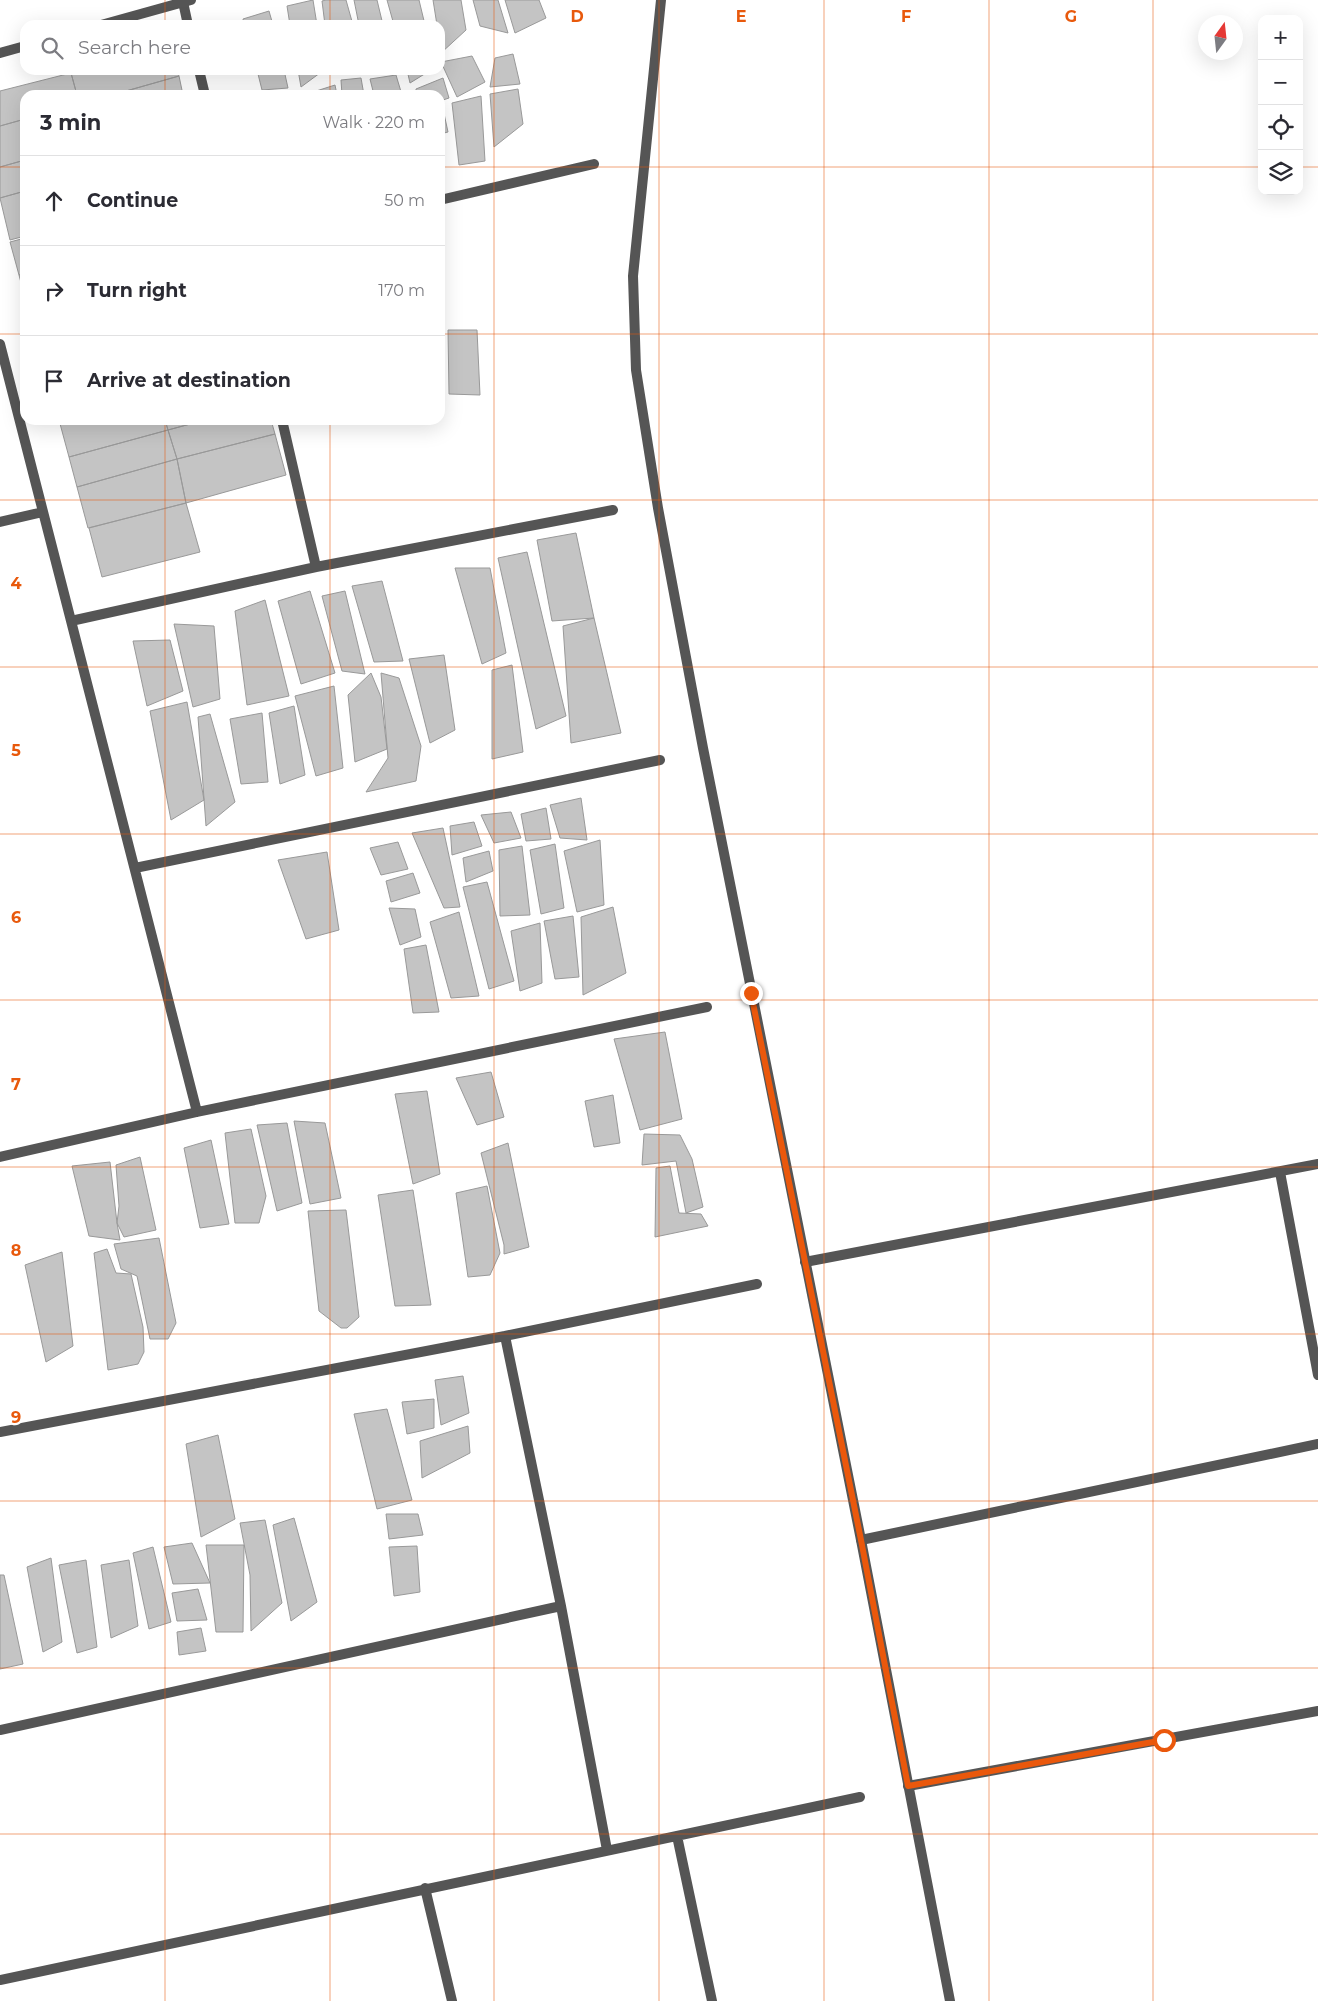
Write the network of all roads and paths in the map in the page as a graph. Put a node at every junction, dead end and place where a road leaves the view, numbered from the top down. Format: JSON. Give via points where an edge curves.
{"nodes":[{"id":1,"x":661,"y":0,"type":"edge"},
{"id":2,"x":187,"y":1,"type":"edge"},
{"id":3,"x":119,"y":20,"type":"edge"},
{"id":4,"x":188,"y":20,"type":"edge"},
{"id":5,"x":20,"y":47,"type":"edge"},
{"id":6,"x":0,"y":53,"type":"edge"},
{"id":7,"x":200,"y":75,"type":"edge"},
{"id":8,"x":204,"y":90,"type":"edge"},
{"id":9,"x":594,"y":164,"type":"dead end"},
{"id":10,"x":445,"y":199,"type":"edge"},
{"id":11,"x":0,"y":344,"type":"edge"},
{"id":12,"x":20,"y":422,"type":"edge"},
{"id":13,"x":21,"y":425,"type":"edge"},
{"id":14,"x":283,"y":425,"type":"edge"},
{"id":15,"x":613,"y":510,"type":"dead end"},
{"id":16,"x":43,"y":512,"type":"junction"},
{"id":17,"x":0,"y":522,"type":"edge"},
{"id":18,"x":316,"y":566,"type":"junction"},
{"id":19,"x":71,"y":620,"type":"junction"},
{"id":20,"x":660,"y":760,"type":"dead end"},
{"id":21,"x":135,"y":868,"type":"junction"},
{"id":22,"x":707,"y":1007,"type":"dead end"},
{"id":23,"x":197,"y":1112,"type":"junction"},
{"id":24,"x":0,"y":1157,"type":"edge"},
{"id":25,"x":1318,"y":1164,"type":"edge"},
{"id":26,"x":1280,"y":1172,"type":"junction"},
{"id":27,"x":805,"y":1262,"type":"junction"},
{"id":28,"x":756,"y":1284,"type":"dead end"},
{"id":29,"x":505,"y":1336,"type":"junction"},
{"id":30,"x":1318,"y":1375,"type":"edge"},
{"id":31,"x":0,"y":1432,"type":"edge"},
{"id":32,"x":1318,"y":1444,"type":"edge"},
{"id":33,"x":861,"y":1540,"type":"junction"},
{"id":34,"x":561,"y":1606,"type":"junction"},
{"id":35,"x":1318,"y":1711,"type":"edge"},
{"id":36,"x":0,"y":1730,"type":"edge"},
{"id":37,"x":908,"y":1786,"type":"junction"},
{"id":38,"x":860,"y":1797,"type":"dead end"},
{"id":39,"x":677,"y":1836,"type":"junction"},
{"id":40,"x":607,"y":1850,"type":"junction"},
{"id":41,"x":425,"y":1888,"type":"junction"},
{"id":42,"x":0,"y":1980,"type":"edge"},
{"id":43,"x":452,"y":2001,"type":"edge"},
{"id":44,"x":712,"y":2001,"type":"edge"},
{"id":45,"x":950,"y":2001,"type":"edge"}],
"edges":[{"from":1,"to":27,"type":"street","via":[[633,276],[636,370],[701,738]]},
{"from":2,"to":3,"type":"street"},
{"from":2,"to":4,"type":"street"},
{"from":5,"to":6,"type":"street"},
{"from":7,"to":8,"type":"street"},
{"from":9,"to":10,"type":"street"},
{"from":11,"to":12,"type":"street"},
{"from":13,"to":16,"type":"street"},
{"from":14,"to":18,"type":"street"},
{"from":15,"to":18,"type":"street"},
{"from":16,"to":17,"type":"street"},
{"from":16,"to":19,"type":"street"},
{"from":18,"to":19,"type":"street"},
{"from":19,"to":21,"type":"street"},
{"from":20,"to":21,"type":"street"},
{"from":21,"to":23,"type":"street"},
{"from":22,"to":23,"type":"street"},
{"from":23,"to":24,"type":"street"},
{"from":25,"to":26,"type":"street"},
{"from":26,"to":27,"type":"street"},
{"from":26,"to":30,"type":"street"},
{"from":27,"to":33,"type":"street"},
{"from":28,"to":29,"type":"street"},
{"from":29,"to":31,"type":"street"},
{"from":29,"to":34,"type":"street"},
{"from":32,"to":33,"type":"street"},
{"from":33,"to":37,"type":"street"},
{"from":34,"to":36,"type":"street"},
{"from":34,"to":40,"type":"street"},
{"from":35,"to":37,"type":"street"},
{"from":37,"to":45,"type":"street"},
{"from":38,"to":39,"type":"street"},
{"from":39,"to":40,"type":"street"},
{"from":39,"to":44,"type":"street"},
{"from":40,"to":41,"type":"street"},
{"from":41,"to":42,"type":"street"},
{"from":41,"to":43,"type":"street"}]}
